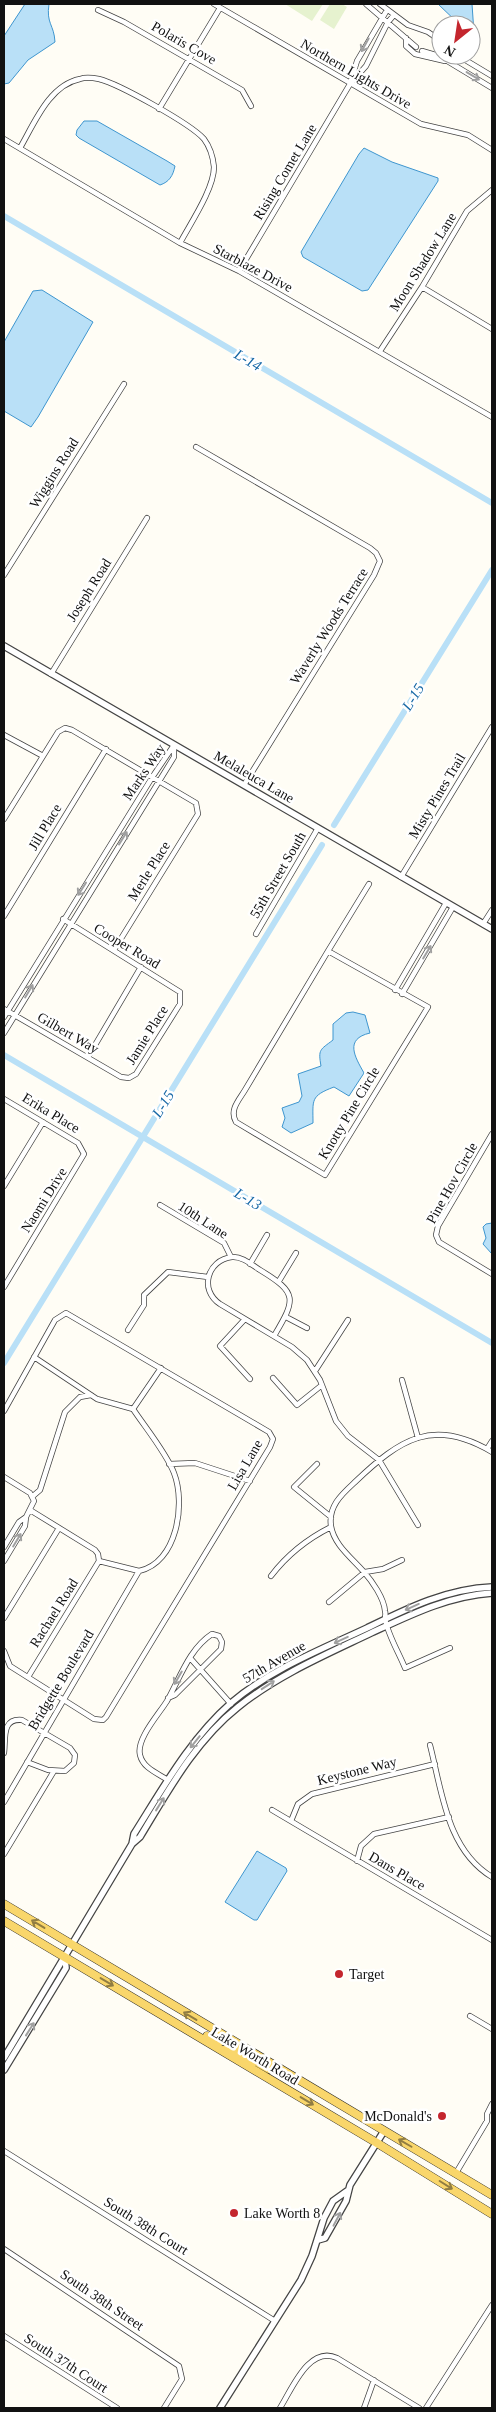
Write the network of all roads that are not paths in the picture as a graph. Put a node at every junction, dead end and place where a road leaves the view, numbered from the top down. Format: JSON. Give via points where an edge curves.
{"nodes":[{"id":1,"x":214,"y":4,"type":"edge"},
{"id":2,"x":366,"y":4,"type":"edge"},
{"id":3,"x":380,"y":4,"type":"edge"},
{"id":4,"x":220,"y":8,"type":"junction"},
{"id":5,"x":98,"y":10,"type":"dead end"},
{"id":6,"x":387,"y":10,"type":"junction"},
{"id":7,"x":394,"y":15,"type":"junction"},
{"id":8,"x":382,"y":17,"type":"junction"},
{"id":9,"x":388,"y":22,"type":"junction"},
{"id":10,"x":431,"y":34,"type":"edge"},
{"id":11,"x":406,"y":38,"type":"junction"},
{"id":12,"x":416,"y":47,"type":"dead end"},
{"id":13,"x":422,"y":51,"type":"dead end"},
{"id":14,"x":431,"y":54,"type":"edge"},
{"id":15,"x":431,"y":57,"type":"edge"},
{"id":16,"x":189,"y":59,"type":"junction"},
{"id":17,"x":455,"y":65,"type":"edge"},
{"id":18,"x":474,"y":65,"type":"edge"},
{"id":19,"x":492,"y":76,"type":"edge"},
{"id":20,"x":350,"y":84,"type":"junction"},
{"id":21,"x":492,"y":88,"type":"edge"},
{"id":22,"x":251,"y":106,"type":"dead end"},
{"id":23,"x":159,"y":109,"type":"junction"},
{"id":24,"x":4,"y":139,"type":"edge"},
{"id":25,"x":20,"y":148,"type":"junction"},
{"id":26,"x":492,"y":150,"type":"edge"},
{"id":27,"x":492,"y":190,"type":"edge"},
{"id":28,"x":180,"y":243,"type":"junction"},
{"id":29,"x":239,"y":271,"type":"junction"},
{"id":30,"x":422,"y":287,"type":"junction"},
{"id":31,"x":492,"y":329,"type":"edge"},
{"id":32,"x":380,"y":351,"type":"junction"},
{"id":33,"x":124,"y":384,"type":"dead end"},
{"id":34,"x":492,"y":417,"type":"edge"},
{"id":35,"x":196,"y":447,"type":"dead end"},
{"id":36,"x":147,"y":518,"type":"dead end"},
{"id":37,"x":4,"y":575,"type":"edge"},
{"id":38,"x":4,"y":646,"type":"edge"},
{"id":39,"x":50,"y":674,"type":"junction"},
{"id":40,"x":492,"y":727,"type":"edge"},
{"id":41,"x":4,"y":735,"type":"edge"},
{"id":42,"x":174,"y":745,"type":"junction"},
{"id":43,"x":106,"y":749,"type":"junction"},
{"id":44,"x":43,"y":756,"type":"junction"},
{"id":45,"x":153,"y":776,"type":"junction"},
{"id":46,"x":159,"y":779,"type":"junction"},
{"id":47,"x":244,"y":784,"type":"junction"},
{"id":48,"x":4,"y":819,"type":"edge"},
{"id":49,"x":318,"y":828,"type":"junction"},
{"id":50,"x":108,"y":848,"type":"junction"},
{"id":51,"x":114,"y":852,"type":"junction"},
{"id":52,"x":401,"y":877,"type":"junction"},
{"id":53,"x":369,"y":884,"type":"dead end"},
{"id":54,"x":446,"y":903,"type":"junction"},
{"id":55,"x":453,"y":907,"type":"junction"},
{"id":56,"x":492,"y":910,"type":"edge"},
{"id":57,"x":4,"y":916,"type":"edge"},
{"id":58,"x":63,"y":920,"type":"junction"},
{"id":59,"x":483,"y":924,"type":"junction"},
{"id":60,"x":70,"y":925,"type":"junction"},
{"id":61,"x":492,"y":930,"type":"edge"},
{"id":62,"x":256,"y":934,"type":"dead end"},
{"id":63,"x":114,"y":950,"type":"junction"},
{"id":64,"x":328,"y":952,"type":"junction"},
{"id":65,"x":35,"y":966,"type":"junction"},
{"id":66,"x":141,"y":967,"type":"junction"},
{"id":67,"x":42,"y":970,"type":"junction"},
{"id":68,"x":395,"y":990,"type":"junction"},
{"id":69,"x":180,"y":992,"type":"joint"},
{"id":70,"x":402,"y":994,"type":"junction"},
{"id":71,"x":6,"y":1010,"type":"edge"},
{"id":72,"x":15,"y":1016,"type":"junction"},
{"id":73,"x":4,"y":1017,"type":"edge"},
{"id":74,"x":4,"y":1033,"type":"edge"},
{"id":75,"x":88,"y":1057,"type":"junction"},
{"id":76,"x":121,"y":1077,"type":"joint"},
{"id":77,"x":4,"y":1099,"type":"edge"},
{"id":78,"x":43,"y":1122,"type":"junction"},
{"id":79,"x":492,"y":1134,"type":"edge"},
{"id":80,"x":84,"y":1150,"type":"joint"},
{"id":81,"x":4,"y":1186,"type":"edge"},
{"id":82,"x":160,"y":1205,"type":"dead end"},
{"id":83,"x":267,"y":1236,"type":"dead end"},
{"id":84,"x":296,"y":1253,"type":"dead end"},
{"id":85,"x":230,"y":1257,"type":"junction"},
{"id":86,"x":250,"y":1264,"type":"junction"},
{"id":87,"x":492,"y":1274,"type":"edge"},
{"id":88,"x":208,"y":1277,"type":"junction"},
{"id":89,"x":279,"y":1281,"type":"junction"},
{"id":90,"x":4,"y":1287,"type":"edge"},
{"id":91,"x":286,"y":1317,"type":"junction"},
{"id":92,"x":245,"y":1319,"type":"junction"},
{"id":93,"x":348,"y":1320,"type":"dead end"},
{"id":94,"x":307,"y":1328,"type":"dead end"},
{"id":95,"x":128,"y":1330,"type":"dead end"},
{"id":96,"x":274,"y":1336,"type":"junction"},
{"id":97,"x":34,"y":1357,"type":"junction"},
{"id":98,"x":161,"y":1368,"type":"junction"},
{"id":99,"x":315,"y":1371,"type":"junction"},
{"id":100,"x":273,"y":1378,"type":"dead end"},
{"id":101,"x":250,"y":1379,"type":"dead end"},
{"id":102,"x":402,"y":1380,"type":"dead end"},
{"id":103,"x":322,"y":1385,"type":"junction"},
{"id":104,"x":90,"y":1395,"type":"junction"},
{"id":105,"x":133,"y":1409,"type":"junction"},
{"id":106,"x":4,"y":1411,"type":"edge"},
{"id":107,"x":418,"y":1438,"type":"junction"},
{"id":108,"x":492,"y":1441,"type":"edge"},
{"id":109,"x":487,"y":1449,"type":"junction"},
{"id":110,"x":492,"y":1452,"type":"edge"},
{"id":111,"x":379,"y":1460,"type":"junction"},
{"id":112,"x":169,"y":1464,"type":"junction"},
{"id":113,"x":317,"y":1464,"type":"dead end"},
{"id":114,"x":4,"y":1477,"type":"edge"},
{"id":115,"x":250,"y":1481,"type":"junction"},
{"id":116,"x":33,"y":1496,"type":"junction"},
{"id":117,"x":30,"y":1510,"type":"junction"},
{"id":118,"x":26,"y":1517,"type":"junction"},
{"id":119,"x":331,"y":1517,"type":"junction"},
{"id":120,"x":418,"y":1525,"type":"dead end"},
{"id":121,"x":331,"y":1527,"type":"junction"},
{"id":122,"x":59,"y":1528,"type":"junction"},
{"id":123,"x":4,"y":1547,"type":"edge"},
{"id":124,"x":402,"y":1560,"type":"dead end"},
{"id":125,"x":4,"y":1561,"type":"edge"},
{"id":126,"x":99,"y":1562,"type":"junction"},
{"id":127,"x":139,"y":1571,"type":"junction"},
{"id":128,"x":365,"y":1572,"type":"junction"},
{"id":129,"x":271,"y":1576,"type":"dead end"},
{"id":130,"x":492,"y":1587,"type":"edge"},
{"id":131,"x":492,"y":1593,"type":"edge"},
{"id":132,"x":329,"y":1602,"type":"dead end"},
{"id":133,"x":4,"y":1618,"type":"edge"},
{"id":134,"x":386,"y":1622,"type":"junction"},
{"id":135,"x":450,"y":1648,"type":"dead end"},
{"id":136,"x":4,"y":1651,"type":"edge"},
{"id":137,"x":191,"y":1659,"type":"junction"},
{"id":138,"x":10,"y":1666,"type":"junction"},
{"id":139,"x":4,"y":1667,"type":"edge"},
{"id":140,"x":200,"y":1669,"type":"junction"},
{"id":141,"x":28,"y":1677,"type":"junction"},
{"id":142,"x":168,"y":1698,"type":"junction"},
{"id":143,"x":63,"y":1699,"type":"junction"},
{"id":144,"x":231,"y":1704,"type":"junction"},
{"id":145,"x":44,"y":1733,"type":"junction"},
{"id":146,"x":430,"y":1745,"type":"dead end"},
{"id":147,"x":4,"y":1753,"type":"edge"},
{"id":148,"x":27,"y":1762,"type":"junction"},
{"id":149,"x":435,"y":1764,"type":"junction"},
{"id":150,"x":54,"y":1771,"type":"junction"},
{"id":151,"x":168,"y":1780,"type":"junction"},
{"id":152,"x":4,"y":1802,"type":"edge"},
{"id":153,"x":272,"y":1810,"type":"dead end"},
{"id":154,"x":449,"y":1817,"type":"junction"},
{"id":155,"x":291,"y":1821,"type":"junction"},
{"id":156,"x":132,"y":1844,"type":"junction"},
{"id":157,"x":4,"y":1854,"type":"edge"},
{"id":158,"x":357,"y":1861,"type":"junction"},
{"id":159,"x":492,"y":1878,"type":"edge"},
{"id":160,"x":4,"y":1904,"type":"edge"},
{"id":161,"x":4,"y":1921,"type":"edge"},
{"id":162,"x":492,"y":1940,"type":"edge"},
{"id":163,"x":72,"y":1945,"type":"junction"},
{"id":164,"x":65,"y":1957,"type":"junction"},
{"id":165,"x":162,"y":2015,"type":"junction"},
{"id":166,"x":470,"y":2016,"type":"dead end"},
{"id":167,"x":492,"y":2029,"type":"edge"},
{"id":168,"x":230,"y":2039,"type":"junction"},
{"id":169,"x":221,"y":2050,"type":"junction"},
{"id":170,"x":4,"y":2058,"type":"edge"},
{"id":171,"x":4,"y":2070,"type":"edge"},
{"id":172,"x":298,"y":2080,"type":"junction"},
{"id":173,"x":492,"y":2104,"type":"edge"},
{"id":174,"x":489,"y":2121,"type":"edge"},
{"id":175,"x":384,"y":2131,"type":"junction"},
{"id":176,"x":377,"y":2143,"type":"junction"},
{"id":177,"x":4,"y":2151,"type":"edge"},
{"id":178,"x":456,"y":2173,"type":"junction"},
{"id":179,"x":347,"y":2191,"type":"junction"},
{"id":180,"x":492,"y":2195,"type":"edge"},
{"id":181,"x":492,"y":2214,"type":"edge"},
{"id":182,"x":318,"y":2240,"type":"junction"},
{"id":183,"x":4,"y":2248,"type":"edge"},
{"id":184,"x":492,"y":2305,"type":"edge"},
{"id":185,"x":276,"y":2321,"type":"junction"},
{"id":186,"x":4,"y":2336,"type":"edge"},
{"id":187,"x":374,"y":2380,"type":"junction"},
{"id":188,"x":117,"y":2408,"type":"edge"},
{"id":189,"x":164,"y":2408,"type":"edge"},
{"id":190,"x":220,"y":2408,"type":"edge"},
{"id":191,"x":280,"y":2408,"type":"edge"},
{"id":192,"x":364,"y":2408,"type":"edge"},
{"id":193,"x":419,"y":2408,"type":"edge"},
{"id":194,"x":426,"y":2408,"type":"edge"}],
"edges":[{"from":1,"to":4,"type":"street","name":"Northern Lights Drive"},
{"from":2,"to":8,"type":"street"},
{"from":3,"to":6,"type":"street"},
{"from":4,"to":16,"type":"street"},
{"from":4,"to":20,"type":"street","name":"Northern Lights Drive"},
{"from":5,"to":16,"type":"street","name":"Polaris Cove"},
{"from":6,"to":7,"type":"street"},
{"from":6,"to":8,"type":"street","name":"Rising Comet Lane"},
{"from":7,"to":9,"type":"street","name":"Rising Comet Lane"},
{"from":7,"to":10,"type":"street","via":[[412,28]]},
{"from":8,"to":9,"type":"street"},
{"from":8,"to":20,"type":"street","name":"Rising Comet Lane","one_way":true,"via":[[357,60]]},
{"from":9,"to":11,"type":"street"},
{"from":9,"to":20,"type":"street","name":"Rising Comet Lane","via":[[366,66]]},
{"from":11,"to":12,"type":"street"},
{"from":11,"to":15,"type":"street","via":[[406,46],[415,54]]},
{"from":13,"to":14,"type":"street"},
{"from":16,"to":22,"type":"street","name":"Polaris Cove","via":[[242,90]]},
{"from":16,"to":23,"type":"street"},
{"from":17,"to":21,"type":"street","one_way":true},
{"from":18,"to":19,"type":"street"},
{"from":20,"to":26,"type":"street","name":"Northern Lights Drive","via":[[421,124],[468,135]]},
{"from":20,"to":29,"type":"street","name":"Rising Comet Lane"},
{"from":23,"to":25,"type":"street","via":[[97,78],[80,78],[64,85],[52,96]]},
{"from":23,"to":28,"type":"street","via":[[203,139],[212,153],[214,169],[210,184]]},
{"from":24,"to":25,"type":"street","name":"Starblaze Drive"},
{"from":25,"to":28,"type":"street","name":"Starblaze Drive"},
{"from":27,"to":30,"type":"street","name":"Moon Shadow Lane","via":[[468,211]]},
{"from":28,"to":29,"type":"street","name":"Starblaze Drive"},
{"from":29,"to":32,"type":"street","name":"Starblaze Drive"},
{"from":30,"to":31,"type":"street"},
{"from":30,"to":32,"type":"street","name":"Moon Shadow Lane"},
{"from":32,"to":34,"type":"street","name":"Starblaze Drive"},
{"from":33,"to":37,"type":"street","name":"Wiggins Road"},
{"from":35,"to":47,"type":"street","name":"Waverly Woods Terrace","via":[[370,548],[380,562]]},
{"from":36,"to":39,"type":"street","name":"Joseph Road"},
{"from":38,"to":39,"type":"street","name":"Melaleuca Lane"},
{"from":39,"to":42,"type":"street","name":"Melaleuca Lane"},
{"from":40,"to":52,"type":"street","name":"Misty Pines Trail"},
{"from":41,"to":44,"type":"street"},
{"from":42,"to":45,"type":"street","name":"Marks Way"},
{"from":42,"to":46,"type":"street","name":"Marks Way","via":[[174,757]]},
{"from":42,"to":47,"type":"street","name":"Melaleuca Lane"},
{"from":43,"to":44,"type":"street","via":[[65,728],[58,732]]},
{"from":43,"to":45,"type":"street"},
{"from":43,"to":57,"type":"street","name":"Jill Place"},
{"from":44,"to":48,"type":"street"},
{"from":45,"to":46,"type":"street"},
{"from":45,"to":50,"type":"street","name":"Marks Way"},
{"from":51,"to":46,"type":"street","name":"Marks Way","one_way":true},
{"from":46,"to":63,"type":"street","name":"Merle Place","via":[[196,803],[198,814]]},
{"from":47,"to":49,"type":"street","name":"Melaleuca Lane"},
{"from":49,"to":52,"type":"street","name":"Melaleuca Lane"},
{"from":49,"to":62,"type":"street","name":"55th Street South"},
{"from":50,"to":51,"type":"street"},
{"from":50,"to":58,"type":"street","name":"Marks Way","one_way":true},
{"from":51,"to":60,"type":"street","name":"Marks Way"},
{"from":52,"to":54,"type":"street","name":"Melaleuca Lane"},
{"from":53,"to":64,"type":"street","name":"Knotty Pine Circle"},
{"from":54,"to":55,"type":"street","name":"Melaleuca Lane"},
{"from":54,"to":68,"type":"street"},
{"from":55,"to":59,"type":"street","name":"Melaleuca Lane"},
{"from":70,"to":55,"type":"street","one_way":true},
{"from":56,"to":59,"type":"street"},
{"from":58,"to":60,"type":"street","name":"Cooper Road"},
{"from":58,"to":65,"type":"street","name":"Marks Way"},
{"from":59,"to":61,"type":"street","name":"Melaleuca Lane"},
{"from":60,"to":63,"type":"street","name":"Cooper Road"},
{"from":60,"to":67,"type":"street","name":"Marks Way"},
{"from":63,"to":66,"type":"street","name":"Cooper Road"},
{"from":64,"to":68,"type":"street","name":"Knotty Pine Circle"},
{"from":64,"to":70,"type":"street","name":"Knotty Pine Circle","via":[[245,1090],[233,1116],[236,1122],[325,1175],[428,1007]]},
{"from":65,"to":67,"type":"street"},
{"from":65,"to":71,"type":"street","name":"Marks Way"},
{"from":66,"to":69,"type":"street","name":"Cooper Road"},
{"from":66,"to":75,"type":"street"},
{"from":72,"to":67,"type":"street","name":"Marks Way","one_way":true},
{"from":68,"to":70,"type":"street","name":"Knotty Pine Circle"},
{"from":69,"to":76,"type":"street","name":"Jamie Place","via":[[180,1004],[136,1074],[129,1078]]},
{"from":71,"to":72,"type":"street","name":"Gilbert Way"},
{"from":71,"to":73,"type":"street","name":"Marks Way"},
{"from":72,"to":74,"type":"street","name":"Marks Way"},
{"from":72,"to":75,"type":"street","name":"Gilbert Way"},
{"from":75,"to":76,"type":"street","name":"Gilbert Way"},
{"from":77,"to":78,"type":"street","name":"Erika Place"},
{"from":78,"to":80,"type":"street","name":"Erika Place"},
{"from":78,"to":81,"type":"street"},
{"from":79,"to":87,"type":"street","name":"Pine Hov Circle","via":[[438,1226],[436,1235],[439,1242]]},
{"from":80,"to":90,"type":"street","name":"Naomi Drive","via":[[84,1158]]},
{"from":82,"to":85,"type":"street","name":"10th Lane","via":[[224,1243]]},
{"from":83,"to":86,"type":"street"},
{"from":84,"to":89,"type":"street"},
{"from":85,"to":86,"type":"street","via":[[238,1257]]},
{"from":85,"to":88,"type":"street","via":[[214,1266]]},
{"from":86,"to":89,"type":"street"},
{"from":88,"to":92,"type":"street","via":[[208,1290],[212,1297]]},
{"from":88,"to":95,"type":"street","via":[[168,1272],[144,1295],[144,1305]]},
{"from":89,"to":91,"type":"street","via":[[290,1300]]},
{"from":91,"to":94,"type":"street"},
{"from":91,"to":96,"type":"street"},
{"from":92,"to":96,"type":"street"},
{"from":92,"to":101,"type":"street","via":[[220,1346]]},
{"from":93,"to":99,"type":"street"},
{"from":96,"to":99,"type":"street","via":[[300,1353]]},
{"from":97,"to":98,"type":"street","name":"Lisa Lane","via":[[55,1320],[66,1313]]},
{"from":97,"to":104,"type":"street"},
{"from":97,"to":106,"type":"street","name":"Lisa Lane"},
{"from":98,"to":105,"type":"street"},
{"from":98,"to":115,"type":"street","name":"Lisa Lane","via":[[272,1436],[270,1447]]},
{"from":99,"to":103,"type":"street"},
{"from":100,"to":103,"type":"street","via":[[297,1404]]},
{"from":102,"to":107,"type":"street"},
{"from":103,"to":111,"type":"street","via":[[331,1413],[341,1429]]},
{"from":104,"to":105,"type":"street"},
{"from":104,"to":116,"type":"street","via":[[80,1397],[65,1412],[40,1490]]},
{"from":105,"to":112,"type":"street"},
{"from":107,"to":109,"type":"street","via":[[452,1436]]},
{"from":107,"to":111,"type":"street","via":[[398,1445]]},
{"from":108,"to":109,"type":"street"},
{"from":109,"to":110,"type":"street"},
{"from":111,"to":119,"type":"street","via":[[339,1498]]},
{"from":111,"to":120,"type":"street"},
{"from":112,"to":115,"type":"street","via":[[195,1463]]},
{"from":112,"to":127,"type":"street","via":[[179,1497],[174,1531],[162,1558]]},
{"from":113,"to":119,"type":"street","via":[[294,1487]]},
{"from":114,"to":116,"type":"street"},
{"from":115,"to":143,"type":"street","name":"Lisa Lane","via":[[106,1717],[98,1721]]},
{"from":116,"to":117,"type":"street"},
{"from":117,"to":118,"type":"street"},
{"from":117,"to":122,"type":"street"},
{"from":118,"to":123,"type":"street","via":[[19,1522]]},
{"from":125,"to":118,"type":"street","one_way":true,"via":[[25,1526]]},
{"from":119,"to":121,"type":"street"},
{"from":121,"to":128,"type":"street","via":[[338,1544]]},
{"from":121,"to":129,"type":"street","via":[[312,1537],[283,1561]]},
{"from":122,"to":126,"type":"street","via":[[95,1550]]},
{"from":122,"to":133,"type":"street"},
{"from":124,"to":128,"type":"street","via":[[383,1569]]},
{"from":126,"to":127,"type":"street"},
{"from":126,"to":141,"type":"street","name":"Rachael Road"},
{"from":127,"to":143,"type":"street","name":"Bridgette Boulevard"},
{"from":128,"to":132,"type":"street"},
{"from":128,"to":134,"type":"street","via":[[379,1595]]},
{"from":130,"to":134,"type":"street","name":"57th Avenue","one_way":true,"via":[[442,1595]]},
{"from":131,"to":134,"type":"street","name":"57th Avenue","via":[[444,1601]]},
{"from":134,"to":135,"type":"street","via":[[405,1668]]},
{"from":134,"to":144,"type":"street","name":"57th Avenue","one_way":true,"via":[[294,1662]]},
{"from":156,"to":134,"type":"street","name":"57th Avenue","one_way":true,"via":[[140,1837],[193,1755],[236,1708],[297,1668]]},
{"from":136,"to":138,"type":"street"},
{"from":137,"to":140,"type":"street"},
{"from":137,"to":140,"type":"street","via":[[204,1639],[212,1634],[218,1636],[222,1642],[221,1649]]},
{"from":137,"to":142,"type":"street","one_way":true},
{"from":138,"to":139,"type":"street"},
{"from":138,"to":141,"type":"street"},
{"from":140,"to":142,"type":"street"},
{"from":140,"to":144,"type":"street"},
{"from":141,"to":143,"type":"street"},
{"from":142,"to":151,"type":"street","via":[[144,1734],[139,1754],[145,1766]]},
{"from":143,"to":145,"type":"street","name":"Bridgette Boulevard"},
{"from":144,"to":151,"type":"street","name":"57th Avenue","one_way":true,"via":[[204,1731]]},
{"from":145,"to":147,"type":"street","via":[[22,1720],[14,1721],[5,1730]]},
{"from":145,"to":148,"type":"street","name":"Bridgette Boulevard"},
{"from":145,"to":150,"type":"street","via":[[70,1748],[75,1755],[68,1770]]},
{"from":146,"to":149,"type":"street"},
{"from":148,"to":150,"type":"street"},
{"from":148,"to":152,"type":"street","name":"Bridgette Boulevard"},
{"from":149,"to":154,"type":"street"},
{"from":149,"to":155,"type":"street","name":"Keystone Way","via":[[312,1794],[298,1804]]},
{"from":150,"to":157,"type":"street"},
{"from":151,"to":156,"type":"street","name":"57th Avenue","via":[[134,1834]]},
{"from":153,"to":155,"type":"street"},
{"from":154,"to":158,"type":"street","via":[[374,1834],[360,1846]]},
{"from":154,"to":159,"type":"street","via":[[462,1850],[478,1869]]},
{"from":155,"to":158,"type":"street","name":"Dans Place"},
{"from":156,"to":163,"type":"street","name":"57th Avenue"},
{"from":158,"to":162,"type":"street","name":"Dans Place"},
{"from":163,"to":160,"type":"main road","name":"Lake Worth Road","one_way":true},
{"from":161,"to":164,"type":"main road","name":"Lake Worth Road"},
{"from":163,"to":164,"type":"street","name":"57th Avenue"},
{"from":168,"to":163,"type":"main road","name":"Lake Worth Road","one_way":true},
{"from":164,"to":165,"type":"main road","name":"Lake Worth Road","one_way":true},
{"from":164,"to":170,"type":"street","name":"57th Avenue"},
{"from":171,"to":164,"type":"street","name":"57th Avenue","one_way":true,"via":[[66,1968]]},
{"from":165,"to":168,"type":"main road","via":[[176,2017],[213,2040]]},
{"from":165,"to":169,"type":"main road","name":"Lake Worth Road"},
{"from":166,"to":167,"type":"street"},
{"from":168,"to":172,"type":"main road","name":"Lake Worth Road"},
{"from":169,"to":172,"type":"main road","via":[[236,2050],[282,2076]]},
{"from":169,"to":176,"type":"main road","name":"Lake Worth Road","one_way":true},
{"from":172,"to":175,"type":"main road","name":"Lake Worth Road"},
{"from":173,"to":174,"type":"street","via":[[487,2114]]},
{"from":174,"to":178,"type":"street"},
{"from":175,"to":176,"type":"street"},
{"from":178,"to":175,"type":"main road","name":"Lake Worth Road","one_way":true},
{"from":176,"to":179,"type":"street"},
{"from":176,"to":181,"type":"main road","name":"Lake Worth Road","one_way":true},
{"from":177,"to":185,"type":"street","name":"South 38th Court"},
{"from":178,"to":180,"type":"main road","name":"Lake Worth Road"},
{"from":179,"to":182,"type":"street","via":[[333,2201]]},
{"from":182,"to":179,"type":"street","one_way":true,"via":[[325,2238],[331,2229],[346,2200]]},
{"from":182,"to":185,"type":"street","via":[[301,2280]]},
{"from":183,"to":189,"type":"street","name":"South 38th Street","via":[[176,2363],[182,2375],[180,2383]]},
{"from":184,"to":194,"type":"street"},
{"from":185,"to":190,"type":"street"},
{"from":186,"to":188,"type":"street","name":"South 37th Court"},
{"from":187,"to":191,"type":"street","via":[[337,2358],[321,2356],[307,2365]]},
{"from":187,"to":192,"type":"street"},
{"from":187,"to":193,"type":"street"}]}
